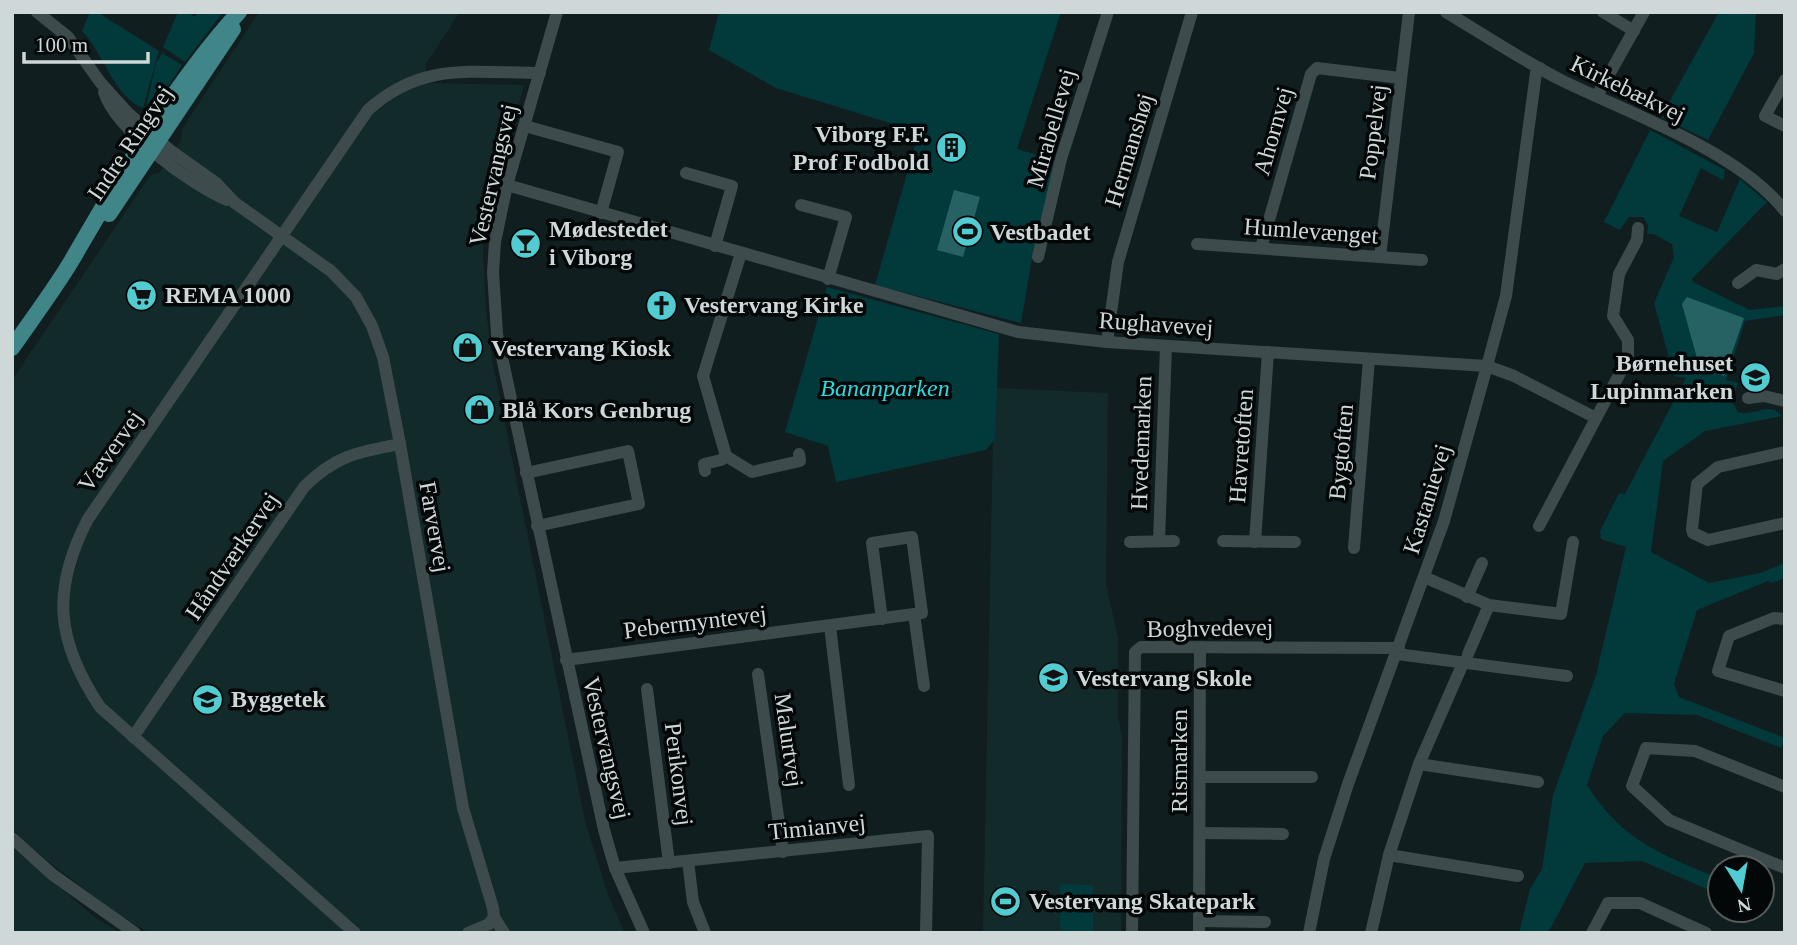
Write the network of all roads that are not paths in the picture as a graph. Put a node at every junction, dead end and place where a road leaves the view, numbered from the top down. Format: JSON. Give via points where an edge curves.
{"nodes":[{"id":1,"x":37,"y":12,"type":"edge"},
{"id":2,"x":241,"y":12,"type":"edge"},
{"id":3,"x":557,"y":12,"type":"edge"},
{"id":4,"x":1108,"y":12,"type":"edge"},
{"id":5,"x":1192,"y":12,"type":"edge"},
{"id":6,"x":1409,"y":12,"type":"edge"},
{"id":7,"x":1603,"y":12,"type":"edge"},
{"id":8,"x":1644,"y":12,"type":"edge"},
{"id":9,"x":1453,"y":14,"type":"edge"},
{"id":10,"x":1633,"y":31,"type":"junction"},
{"id":11,"x":1539,"y":68,"type":"junction"},
{"id":12,"x":540,"y":73,"type":"junction"},
{"id":13,"x":1400,"y":78,"type":"junction"},
{"id":14,"x":1785,"y":80,"type":"edge"},
{"id":15,"x":1597,"y":96,"type":"junction"},
{"id":16,"x":525,"y":125,"type":"junction"},
{"id":17,"x":1785,"y":126,"type":"edge"},
{"id":18,"x":151,"y":141,"type":"junction"},
{"id":19,"x":686,"y":173,"type":"dead end"},
{"id":20,"x":507,"y":185,"type":"junction"},
{"id":21,"x":801,"y":205,"type":"dead end"},
{"id":22,"x":1785,"y":211,"type":"edge"},
{"id":23,"x":601,"y":213,"type":"junction"},
{"id":24,"x":1638,"y":228,"type":"dead end"},
{"id":25,"x":282,"y":236,"type":"junction"},
{"id":26,"x":1196,"y":244,"type":"dead end"},
{"id":27,"x":715,"y":246,"type":"junction"},
{"id":28,"x":1261,"y":248,"type":"junction"},
{"id":29,"x":741,"y":253,"type":"junction"},
{"id":30,"x":1038,"y":257,"type":"dead end"},
{"id":31,"x":1380,"y":257,"type":"junction"},
{"id":32,"x":1422,"y":260,"type":"dead end"},
{"id":33,"x":1785,"y":269,"type":"edge"},
{"id":34,"x":828,"y":279,"type":"junction"},
{"id":35,"x":1738,"y":283,"type":"dead end"},
{"id":36,"x":1107,"y":342,"type":"junction"},
{"id":37,"x":1166,"y":346,"type":"junction"},
{"id":38,"x":12,"y":348,"type":"edge"},
{"id":39,"x":1268,"y":352,"type":"junction"},
{"id":40,"x":1369,"y":359,"type":"junction"},
{"id":41,"x":1487,"y":366,"type":"junction"},
{"id":42,"x":1748,"y":398,"type":"dead end"},
{"id":43,"x":1785,"y":401,"type":"edge"},
{"id":44,"x":1596,"y":418,"type":"junction"},
{"id":45,"x":400,"y":444,"type":"junction"},
{"id":46,"x":1785,"y":453,"type":"edge"},
{"id":47,"x":799,"y":454,"type":"dead end"},
{"id":48,"x":726,"y":456,"type":"junction"},
{"id":49,"x":705,"y":471,"type":"dead end"},
{"id":50,"x":526,"y":473,"type":"junction"},
{"id":51,"x":1785,"y":523,"type":"edge"},
{"id":52,"x":537,"y":526,"type":"junction"},
{"id":53,"x":1539,"y":526,"type":"dead end"},
{"id":54,"x":1159,"y":541,"type":"junction"},
{"id":55,"x":1174,"y":541,"type":"dead end"},
{"id":56,"x":1223,"y":541,"type":"dead end"},
{"id":57,"x":1130,"y":542,"type":"dead end"},
{"id":58,"x":1255,"y":542,"type":"junction"},
{"id":59,"x":1295,"y":542,"type":"dead end"},
{"id":60,"x":1573,"y":542,"type":"dead end"},
{"id":61,"x":1354,"y":548,"type":"dead end"},
{"id":62,"x":1482,"y":563,"type":"dead end"},
{"id":63,"x":1424,"y":578,"type":"junction"},
{"id":64,"x":1466,"y":597,"type":"junction"},
{"id":65,"x":1489,"y":605,"type":"junction"},
{"id":66,"x":914,"y":614,"type":"junction"},
{"id":67,"x":882,"y":619,"type":"junction"},
{"id":68,"x":1785,"y":620,"type":"edge"},
{"id":69,"x":831,"y":626,"type":"junction"},
{"id":70,"x":1200,"y":647,"type":"junction"},
{"id":71,"x":1398,"y":651,"type":"junction"},
{"id":72,"x":1466,"y":657,"type":"junction"},
{"id":73,"x":566,"y":660,"type":"junction"},
{"id":74,"x":758,"y":674,"type":"dead end"},
{"id":75,"x":1567,"y":676,"type":"dead end"},
{"id":76,"x":923,"y":686,"type":"dead end"},
{"id":77,"x":647,"y":689,"type":"dead end"},
{"id":78,"x":1785,"y":691,"type":"edge"},
{"id":79,"x":133,"y":737,"type":"junction"},
{"id":80,"x":1419,"y":764,"type":"junction"},
{"id":81,"x":1200,"y":777,"type":"junction"},
{"id":82,"x":1312,"y":777,"type":"dead end"},
{"id":83,"x":1538,"y":782,"type":"dead end"},
{"id":84,"x":849,"y":785,"type":"dead end"},
{"id":85,"x":1785,"y":787,"type":"edge"},
{"id":86,"x":1200,"y":834,"type":"junction"},
{"id":87,"x":1283,"y":834,"type":"dead end"},
{"id":88,"x":12,"y":838,"type":"edge"},
{"id":89,"x":783,"y":852,"type":"junction"},
{"id":90,"x":1389,"y":855,"type":"junction"},
{"id":91,"x":688,"y":860,"type":"junction"},
{"id":92,"x":669,"y":863,"type":"junction"},
{"id":93,"x":615,"y":868,"type":"junction"},
{"id":94,"x":1785,"y":868,"type":"edge"},
{"id":95,"x":1518,"y":876,"type":"dead end"},
{"id":96,"x":494,"y":917,"type":"junction"},
{"id":97,"x":1265,"y":922,"type":"dead end"},
{"id":98,"x":1199,"y":927,"type":"edge"},
{"id":99,"x":135,"y":933,"type":"edge"},
{"id":100,"x":355,"y":933,"type":"edge"},
{"id":101,"x":468,"y":933,"type":"edge"},
{"id":102,"x":504,"y":933,"type":"edge"},
{"id":103,"x":644,"y":933,"type":"edge"},
{"id":104,"x":705,"y":933,"type":"edge"},
{"id":105,"x":926,"y":933,"type":"edge"},
{"id":106,"x":1132,"y":933,"type":"edge"},
{"id":107,"x":1309,"y":933,"type":"edge"},
{"id":108,"x":1371,"y":933,"type":"edge"},
{"id":109,"x":1592,"y":933,"type":"edge"},
{"id":110,"x":1706,"y":933,"type":"edge"}],
"edges":[{"from":1,"to":18,"type":"street","name":"Farvervej","via":[[68,37]]},
{"from":2,"to":18,"type":"main road","name":"Indre Ringvej","via":[[211,42]]},
{"from":3,"to":12,"type":"street","name":"Vestervangsvej"},
{"from":4,"to":30,"type":"street","name":"Mirabellevej","via":[[1061,159]]},
{"from":5,"to":36,"type":"street","name":"Hermanshøj","via":[[1118,262]]},
{"from":6,"to":13,"type":"street","name":"Poppelvej"},
{"from":7,"to":10,"type":"street"},
{"from":8,"to":10,"type":"street"},
{"from":9,"to":11,"type":"street","name":"Kirkebækvej"},
{"from":10,"to":15,"type":"street"},
{"from":11,"to":15,"type":"street","name":"Kirkebækvej"},
{"from":11,"to":41,"type":"street","name":"Kastanievej","via":[[1506,296]]},
{"from":12,"to":16,"type":"street","name":"Vestervangsvej"},
{"from":12,"to":25,"type":"street","name":"Vævervej","via":[[440,73],[390,90],[369,110]]},
{"from":13,"to":28,"type":"street","name":"Ahornvej","via":[[1317,68],[1311,74]]},
{"from":13,"to":31,"type":"street","name":"Poppelvej"},
{"from":14,"to":17,"type":"street","via":[[1765,116]]},
{"from":15,"to":22,"type":"street","name":"Kirkebækvej","via":[[1717,156],[1760,186]]},
{"from":16,"to":20,"type":"street","name":"Vestervangsvej"},
{"from":16,"to":23,"type":"street","via":[[618,152]]},
{"from":18,"to":25,"type":"street","name":"Farvervej","via":[[216,183]]},
{"from":18,"to":38,"type":"main road","name":"Indre Ringvej","via":[[96,233]]},
{"from":19,"to":27,"type":"street","via":[[732,186]]},
{"from":20,"to":23,"type":"street","name":"Rughavevej"},
{"from":20,"to":50,"type":"street","name":"Vestervangsvej","via":[[495,242],[494,295],[498,344]]},
{"from":21,"to":34,"type":"street","via":[[846,217]]},
{"from":23,"to":27,"type":"street","name":"Rughavevej"},
{"from":24,"to":44,"type":"street","via":[[1637,240],[1619,274],[1613,316],[1628,340],[1628,358]]},
{"from":25,"to":45,"type":"street","name":"Farvervej","via":[[341,280],[372,326],[383,357]]},
{"from":25,"to":79,"type":"street","name":"Vævervej","via":[[88,519],[69,560],[62,602],[71,656],[100,707]]},
{"from":26,"to":28,"type":"street","name":"Humlevænget"},
{"from":27,"to":29,"type":"street","name":"Rughavevej"},
{"from":28,"to":31,"type":"street","name":"Humlevænget"},
{"from":29,"to":34,"type":"street","name":"Rughavevej"},
{"from":29,"to":48,"type":"street","via":[[703,376]]},
{"from":31,"to":32,"type":"street","name":"Humlevænget"},
{"from":33,"to":35,"type":"street","via":[[1777,274],[1756,270]]},
{"from":34,"to":36,"type":"street","name":"Rughavevej","via":[[1018,332]]},
{"from":36,"to":37,"type":"street","name":"Rughavevej"},
{"from":37,"to":39,"type":"street","name":"Rughavevej"},
{"from":37,"to":54,"type":"street","name":"Hvedemarken"},
{"from":39,"to":40,"type":"street","name":"Rughavevej"},
{"from":39,"to":58,"type":"street","name":"Havretoften"},
{"from":40,"to":41,"type":"street","name":"Rughavevej"},
{"from":40,"to":61,"type":"street","name":"Bygtoften"},
{"from":41,"to":44,"type":"street","name":"Rughavevej"},
{"from":41,"to":63,"type":"street","name":"Kastanievej"},
{"from":42,"to":43,"type":"street"},
{"from":44,"to":53,"type":"street"},
{"from":45,"to":79,"type":"street","name":"Håndværkervej","via":[[341,458],[304,487]]},
{"from":45,"to":96,"type":"street","name":"Farvervej","via":[[463,808]]},
{"from":46,"to":51,"type":"street","via":[[1718,467],[1697,484],[1692,529],[1708,540]]},
{"from":47,"to":48,"type":"street","via":[[800,461],[752,472]]},
{"from":48,"to":49,"type":"street","via":[[704,464]]},
{"from":50,"to":52,"type":"street","name":"Vestervangsvej"},
{"from":50,"to":52,"type":"street","via":[[628,451],[639,504]]},
{"from":52,"to":73,"type":"street","name":"Vestervangsvej"},
{"from":54,"to":55,"type":"street","name":"Hvedemarken"},
{"from":54,"to":57,"type":"street","name":"Hvedemarken"},
{"from":56,"to":58,"type":"street"},
{"from":58,"to":59,"type":"street"},
{"from":60,"to":65,"type":"street","via":[[1561,614]]},
{"from":62,"to":64,"type":"street"},
{"from":63,"to":64,"type":"street"},
{"from":63,"to":71,"type":"street","name":"Kastanievej"},
{"from":64,"to":65,"type":"street"},
{"from":65,"to":72,"type":"street"},
{"from":66,"to":67,"type":"street","name":"Pebermyntevej"},
{"from":66,"to":67,"type":"street","via":[[922,613],[912,537],[872,543]]},
{"from":66,"to":76,"type":"street"},
{"from":67,"to":69,"type":"street","name":"Pebermyntevej"},
{"from":68,"to":78,"type":"street","via":[[1774,618],[1729,636],[1718,671]]},
{"from":69,"to":73,"type":"street","name":"Pebermyntevej"},
{"from":69,"to":84,"type":"street"},
{"from":70,"to":71,"type":"street","name":"Boghvedevej"},
{"from":70,"to":81,"type":"street","name":"Rismarken"},
{"from":70,"to":106,"type":"street","name":"Boghvedevej","via":[[1141,647],[1135,652]]},
{"from":71,"to":72,"type":"street","name":"Boghvedevej"},
{"from":71,"to":107,"type":"street","name":"Kastanievej","via":[[1324,859]]},
{"from":72,"to":75,"type":"street","name":"Boghvedevej"},
{"from":72,"to":80,"type":"street"},
{"from":73,"to":93,"type":"street","name":"Vestervangsvej"},
{"from":74,"to":89,"type":"street","name":"Malurtvej"},
{"from":77,"to":92,"type":"street","name":"Perikonvej"},
{"from":79,"to":100,"type":"street","name":"Vævervej"},
{"from":80,"to":83,"type":"street"},
{"from":80,"to":90,"type":"street"},
{"from":81,"to":82,"type":"street"},
{"from":81,"to":86,"type":"street","name":"Rismarken"},
{"from":85,"to":94,"type":"street","via":[[1695,751],[1646,748],[1632,786],[1669,820]]},
{"from":86,"to":87,"type":"street","name":"Rismarken"},
{"from":86,"to":98,"type":"street","name":"Rismarken"},
{"from":88,"to":99,"type":"street","via":[[53,875]]},
{"from":89,"to":91,"type":"street","name":"Timianvej"},
{"from":89,"to":105,"type":"street","name":"Timianvej","via":[[928,836]]},
{"from":90,"to":95,"type":"street"},
{"from":90,"to":108,"type":"street"},
{"from":91,"to":92,"type":"street","name":"Timianvej"},
{"from":91,"to":104,"type":"street","via":[[693,902]]},
{"from":92,"to":93,"type":"street","name":"Timianvej"},
{"from":93,"to":103,"type":"street","name":"Vestervangsvej"},
{"from":96,"to":101,"type":"street"},
{"from":96,"to":102,"type":"street","name":"Farvervej"},
{"from":97,"to":98,"type":"street","name":"Rismarken"},
{"from":109,"to":110,"type":"street","via":[[1608,903],[1640,902]]}]}
